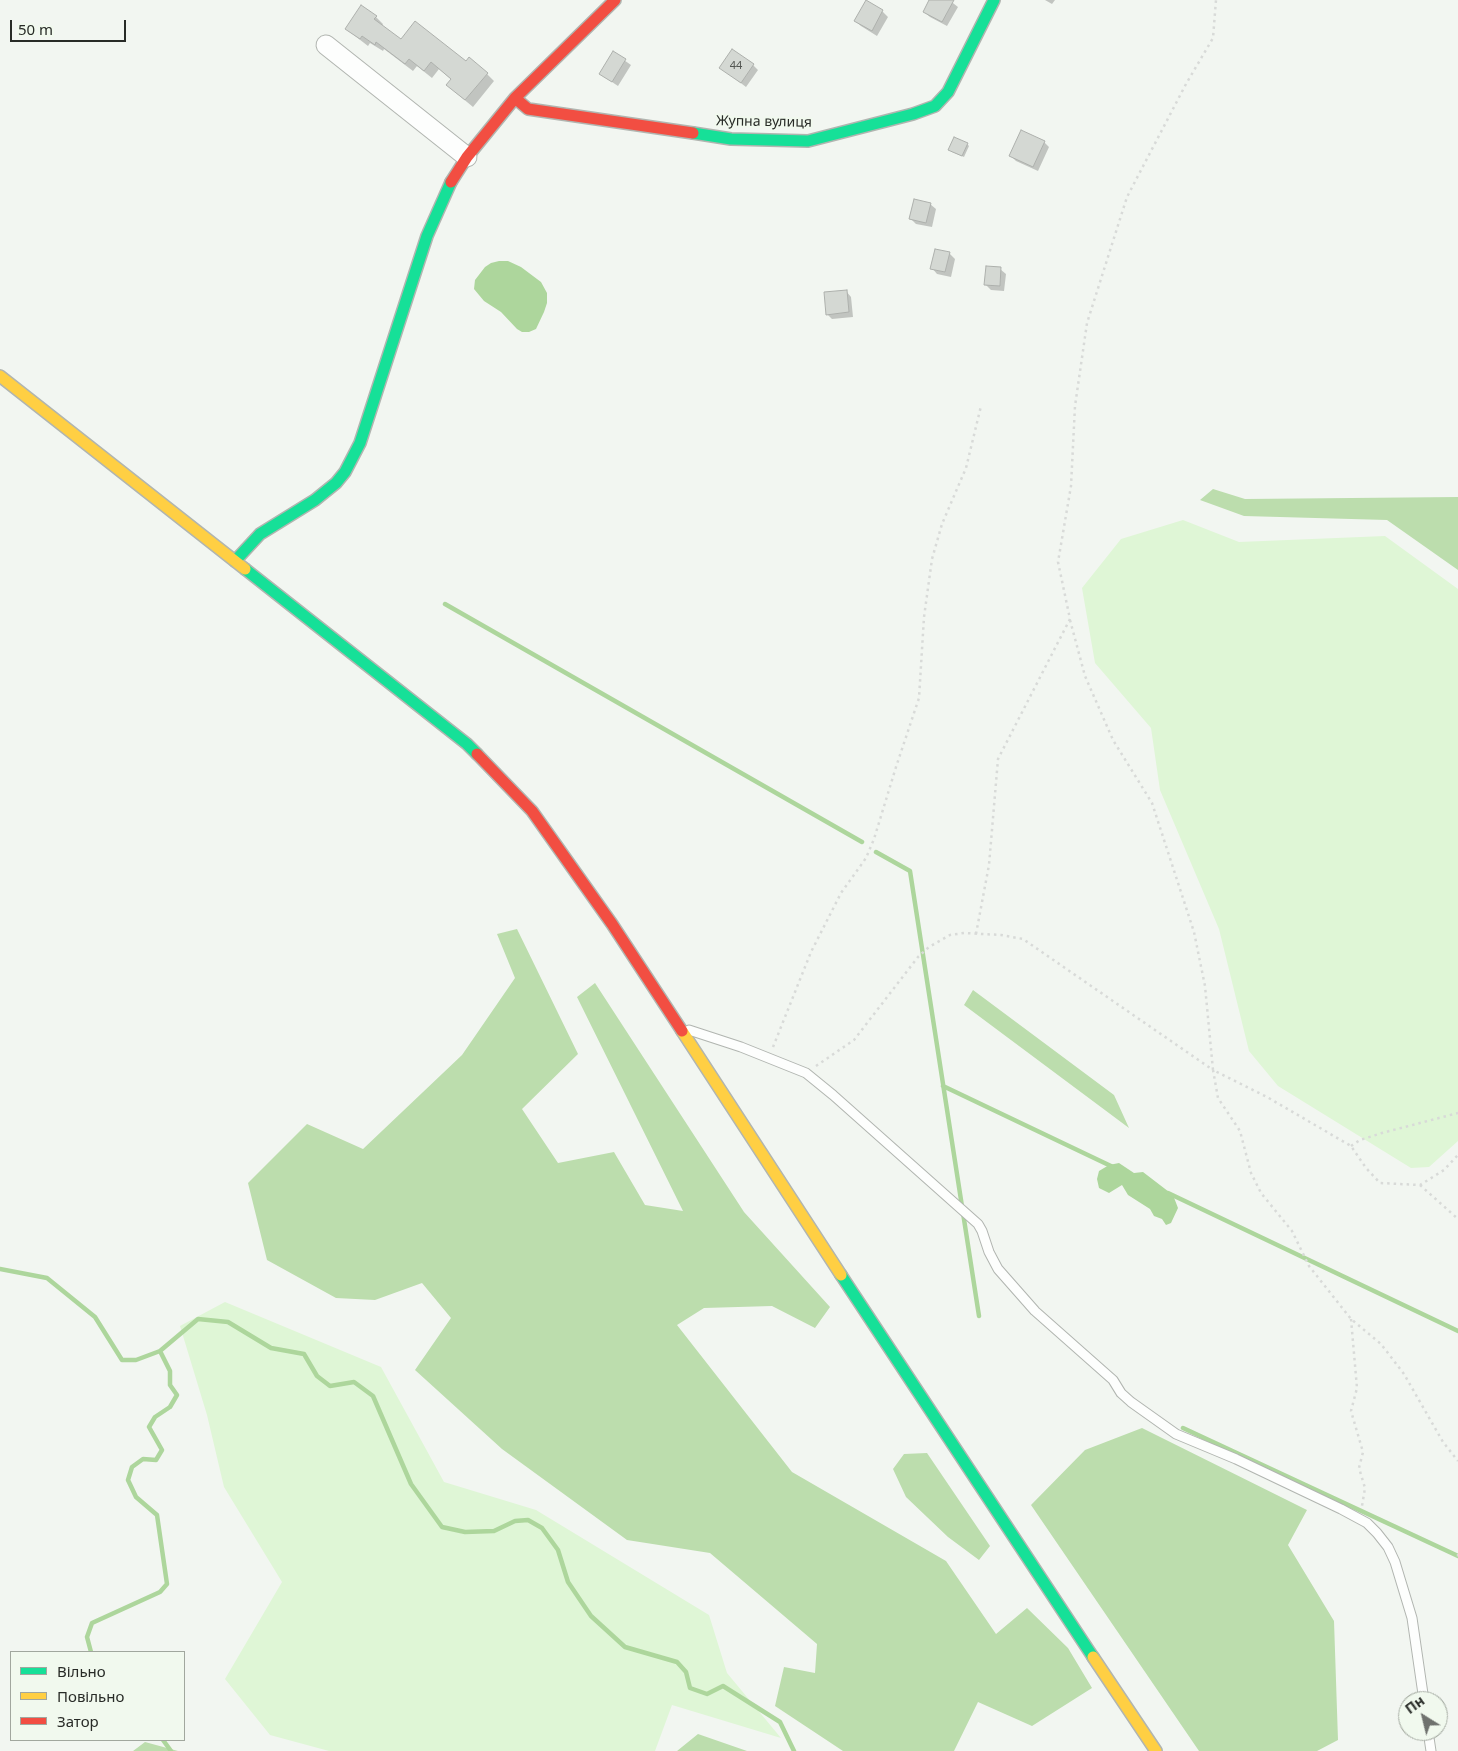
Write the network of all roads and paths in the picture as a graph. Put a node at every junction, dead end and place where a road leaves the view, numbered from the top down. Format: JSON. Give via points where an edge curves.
{"nodes":[{"id":1,"x":614,"y":0,"type":"edge"},
{"id":2,"x":994,"y":0,"type":"edge"},
{"id":3,"x":1216,"y":0,"type":"edge"},
{"id":4,"x":326,"y":45,"type":"dead end"},
{"id":5,"x":515,"y":98,"type":"junction"},
{"id":6,"x":467,"y":157,"type":"junction"},
{"id":7,"x":0,"y":376,"type":"edge"},
{"id":8,"x":981,"y":406,"type":"dead end"},
{"id":9,"x":235,"y":561,"type":"junction"},
{"id":10,"x":1070,"y":619,"type":"junction"},
{"id":11,"x":976,"y":934,"type":"junction"},
{"id":12,"x":679,"y":1027,"type":"junction"},
{"id":13,"x":769,"y":1058,"type":"junction"},
{"id":14,"x":1213,"y":1070,"type":"junction"},
{"id":15,"x":806,"y":1073,"type":"junction"},
{"id":16,"x":1458,"y":1113,"type":"edge"},
{"id":17,"x":1351,"y":1146,"type":"junction"},
{"id":18,"x":1458,"y":1155,"type":"edge"},
{"id":19,"x":1420,"y":1185,"type":"junction"},
{"id":20,"x":1458,"y":1219,"type":"edge"},
{"id":21,"x":1352,"y":1319,"type":"junction"},
{"id":22,"x":1458,"y":1461,"type":"edge"},
{"id":23,"x":1361,"y":1508,"type":"dead end"},
{"id":24,"x":1423,"y":1691,"type":"edge"},
{"id":25,"x":1156,"y":1751,"type":"edge"}],
"edges":[{"from":1,"to":5,"type":"main road"},
{"from":2,"to":5,"type":"main road","name":"Жупна вулиця","via":[[948,92],[935,106],[808,141],[731,139],[528,109]]},
{"from":3,"to":10,"type":"path","via":[[1213,38],[1128,197],[1088,324],[1075,406],[1071,486],[1058,562]]},
{"from":4,"to":6,"type":"street"},
{"from":5,"to":6,"type":"main road"},
{"from":6,"to":9,"type":"main road","via":[[448,188],[427,236],[352,459],[336,483],[260,534]]},
{"from":7,"to":9,"type":"main road"},
{"from":8,"to":13,"type":"path","via":[[966,468],[942,524],[932,559],[924,617],[919,698],[874,839],[866,858],[841,893],[811,952]]},
{"from":9,"to":12,"type":"main road","via":[[467,744],[500,776],[532,811],[567,858]]},
{"from":10,"to":11,"type":"path","via":[[998,759],[989,865]]},
{"from":10,"to":14,"type":"path","via":[[1085,676],[1112,740],[1152,803],[1194,932],[1205,986]]},
{"from":11,"to":14,"type":"path","via":[[1023,939]]},
{"from":11,"to":15,"type":"path","via":[[950,934],[929,947],[854,1040]]},
{"from":12,"to":13,"type":"lane"},
{"from":12,"to":25,"type":"main road"},
{"from":13,"to":15,"type":"lane"},
{"from":14,"to":17,"type":"path"},
{"from":14,"to":21,"type":"path","via":[[1218,1098],[1240,1131],[1251,1172],[1261,1193],[1292,1231],[1309,1266]]},
{"from":15,"to":24,"type":"lane","via":[[978,1224],[998,1270],[1035,1311],[1113,1380],[1131,1402],[1176,1434],[1341,1508],[1367,1523],[1377,1533],[1395,1562],[1412,1618]]},
{"from":16,"to":17,"type":"path","via":[[1382,1133]]},
{"from":17,"to":19,"type":"path","via":[[1380,1183]]},
{"from":18,"to":19,"type":"path","via":[[1444,1170]]},
{"from":19,"to":20,"type":"path"},
{"from":21,"to":22,"type":"path","via":[[1381,1344],[1404,1374],[1443,1442]]},
{"from":21,"to":23,"type":"path","via":[[1357,1388],[1351,1412],[1363,1452],[1359,1468],[1365,1488]]}]}
